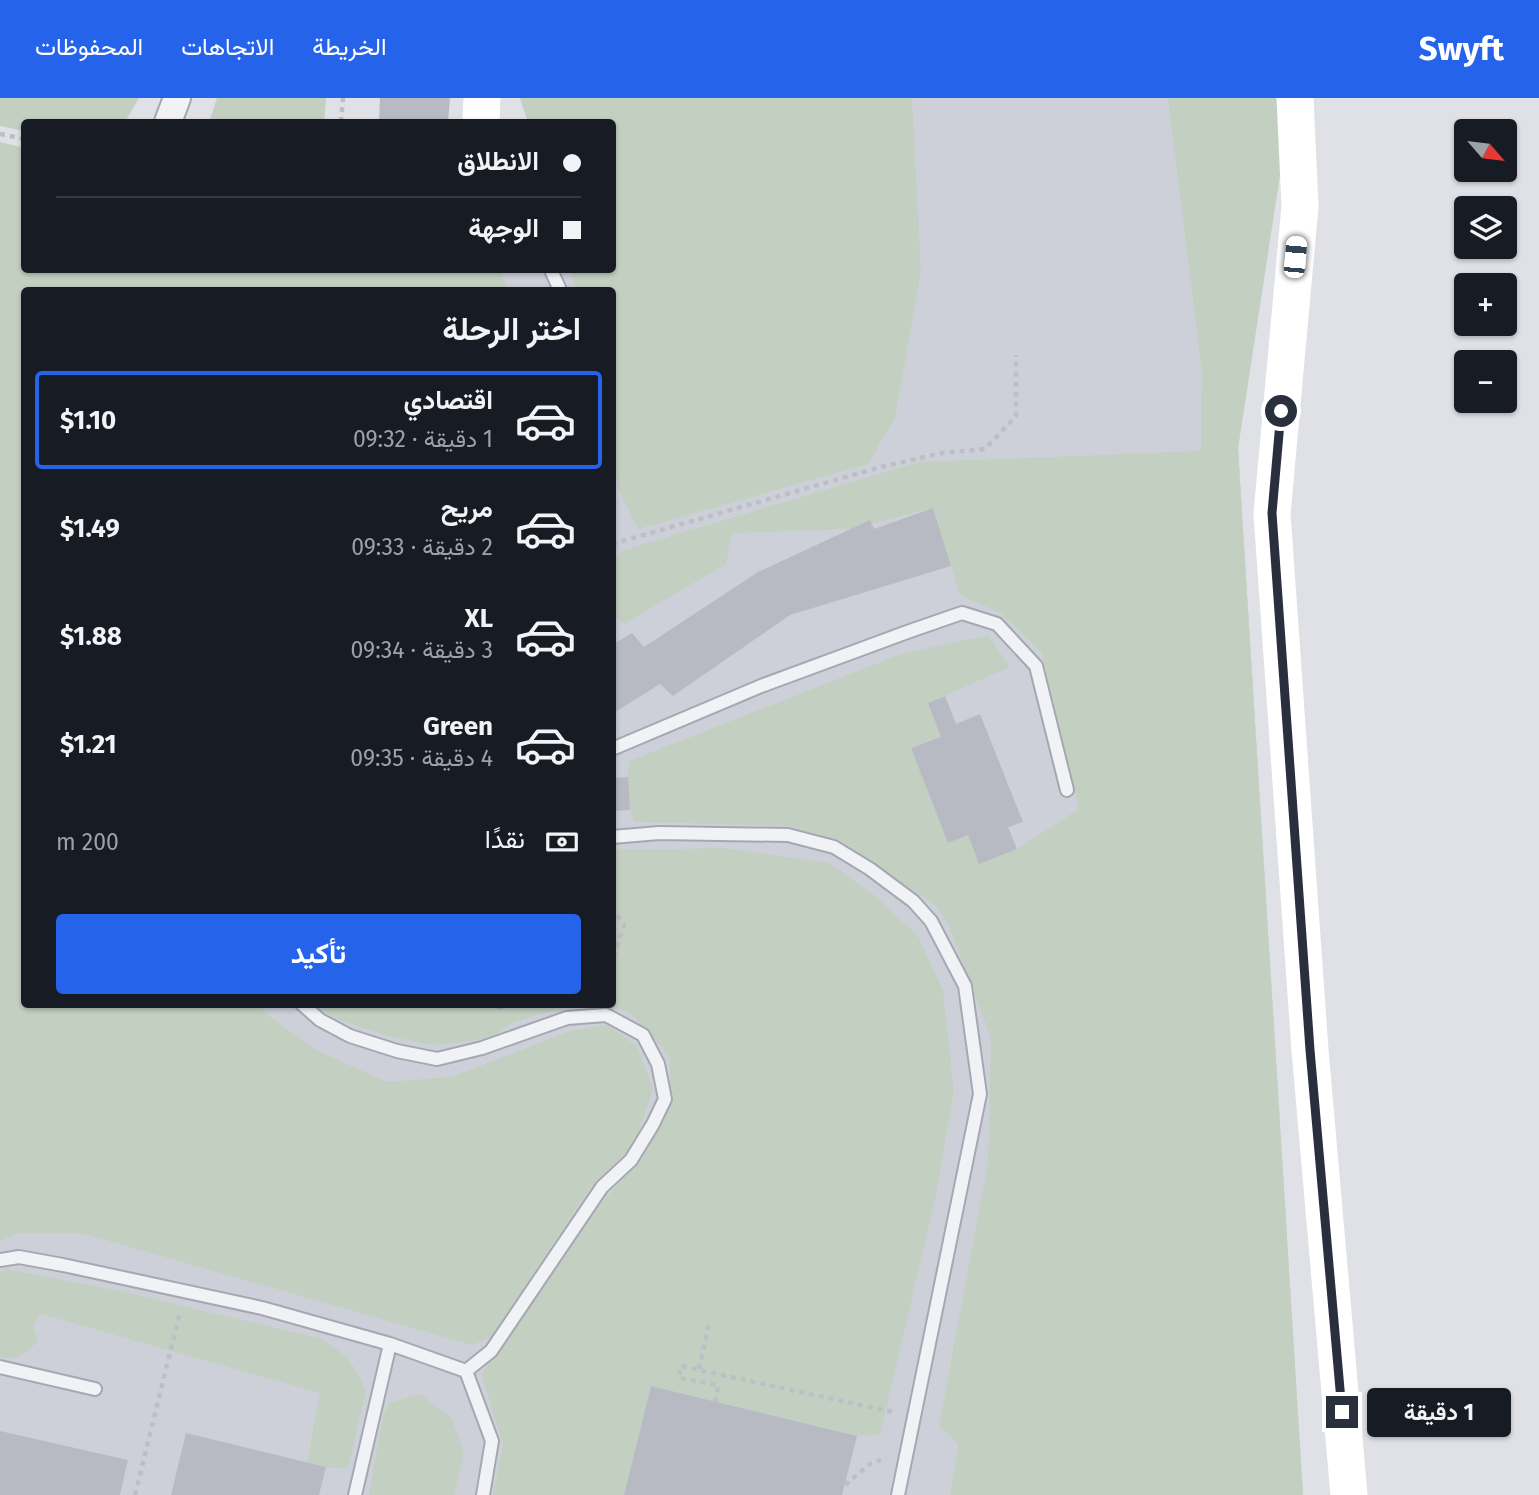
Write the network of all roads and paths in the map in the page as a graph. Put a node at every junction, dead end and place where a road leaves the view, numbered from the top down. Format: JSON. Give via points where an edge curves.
{"nodes":[{"id":1,"x":177,"y":98,"type":"edge"},
{"id":2,"x":343,"y":98,"type":"edge"},
{"id":3,"x":482,"y":98,"type":"edge"},
{"id":4,"x":1295,"y":98,"type":"edge"},
{"id":5,"x":169,"y":119,"type":"edge"},
{"id":6,"x":341,"y":119,"type":"edge"},
{"id":7,"x":481,"y":119,"type":"edge"},
{"id":8,"x":0,"y":134,"type":"edge"},
{"id":9,"x":21,"y":138,"type":"edge"},
{"id":10,"x":1016,"y":355,"type":"dead end"},
{"id":11,"x":616,"y":543,"type":"edge"},
{"id":12,"x":616,"y":747,"type":"edge"},
{"id":13,"x":1067,"y":790,"type":"dead end"},
{"id":14,"x":616,"y":837,"type":"edge"},
{"id":15,"x":616,"y":913,"type":"edge"},
{"id":16,"x":616,"y":949,"type":"edge"},
{"id":17,"x":306,"y":1008,"type":"edge"},
{"id":18,"x":0,"y":1260,"type":"edge"},
{"id":19,"x":185,"y":1291,"type":"junction"},
{"id":20,"x":709,"y":1323,"type":"dead end"},
{"id":21,"x":390,"y":1344,"type":"junction"},
{"id":22,"x":0,"y":1367,"type":"edge"},
{"id":23,"x":699,"y":1369,"type":"junction"},
{"id":24,"x":466,"y":1371,"type":"junction"},
{"id":25,"x":95,"y":1389,"type":"dead end"},
{"id":26,"x":715,"y":1402,"type":"dead end"},
{"id":27,"x":915,"y":1417,"type":"junction"},
{"id":28,"x":908,"y":1450,"type":"junction"},
{"id":29,"x":845,"y":1485,"type":"dead end"},
{"id":30,"x":135,"y":1495,"type":"edge"},
{"id":31,"x":355,"y":1495,"type":"edge"},
{"id":32,"x":483,"y":1495,"type":"edge"},
{"id":33,"x":898,"y":1495,"type":"edge"},
{"id":34,"x":1349,"y":1495,"type":"edge"}],
"edges":[{"from":1,"to":5,"type":"street"},
{"from":2,"to":6,"type":"path"},
{"from":3,"to":7,"type":"main road"},
{"from":4,"to":34,"type":"main road","via":[[1300,206],[1272,513],[1310,1050]]},
{"from":8,"to":9,"type":"path"},
{"from":10,"to":11,"type":"path","via":[[1016,416],[985,449],[881,467]]},
{"from":12,"to":13,"type":"lane","via":[[761,686],[962,613],[997,624],[1036,666]]},
{"from":14,"to":27,"type":"lane","via":[[788,835],[834,847],[912,901],[931,921],[965,986],[980,1094]]},
{"from":15,"to":16,"type":"path","via":[[624,925]]},
{"from":17,"to":24,"type":"lane","via":[[350,1036],[437,1059],[567,1018],[606,1015],[643,1035],[658,1064],[665,1099],[639,1148],[602,1188],[491,1351]]},
{"from":18,"to":19,"type":"lane","via":[[19,1257]]},
{"from":19,"to":21,"type":"lane"},
{"from":19,"to":30,"type":"path"},
{"from":20,"to":23,"type":"path"},
{"from":21,"to":24,"type":"lane"},
{"from":21,"to":31,"type":"lane"},
{"from":22,"to":25,"type":"lane"},
{"from":23,"to":26,"type":"path","via":[[681,1366],[679,1378],[718,1385]]},
{"from":23,"to":27,"type":"path"},
{"from":24,"to":32,"type":"lane","via":[[492,1441]]},
{"from":27,"to":28,"type":"lane"},
{"from":28,"to":29,"type":"path","via":[[870,1464]]},
{"from":28,"to":33,"type":"lane"}]}
